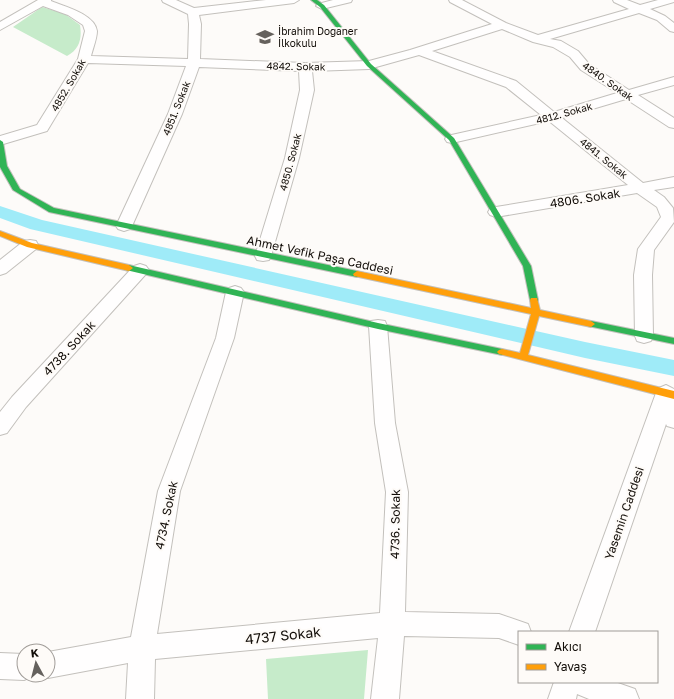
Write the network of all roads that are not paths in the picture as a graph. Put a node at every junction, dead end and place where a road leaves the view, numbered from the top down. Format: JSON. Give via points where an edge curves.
{"nodes":[{"id":1,"x":167,"y":0,"type":"edge"},
{"id":2,"x":294,"y":0,"type":"edge"},
{"id":3,"x":347,"y":0,"type":"edge"},
{"id":4,"x":454,"y":0,"type":"edge"},
{"id":5,"x":618,"y":0,"type":"edge"},
{"id":6,"x":670,"y":0,"type":"edge"},
{"id":7,"x":44,"y":1,"type":"edge"},
{"id":8,"x":318,"y":3,"type":"edge"},
{"id":9,"x":638,"y":8,"type":"junction"},
{"id":10,"x":193,"y":12,"type":"junction"},
{"id":11,"x":502,"y":26,"type":"junction"},
{"id":12,"x":0,"y":27,"type":"edge"},
{"id":13,"x":674,"y":29,"type":"edge"},
{"id":14,"x":538,"y":39,"type":"junction"},
{"id":15,"x":419,"y":52,"type":"junction"},
{"id":16,"x":84,"y":59,"type":"junction"},
{"id":17,"x":194,"y":63,"type":"junction"},
{"id":18,"x":369,"y":65,"type":"junction"},
{"id":19,"x":306,"y":67,"type":"junction"},
{"id":20,"x":674,"y":81,"type":"edge"},
{"id":21,"x":628,"y":96,"type":"junction"},
{"id":22,"x":553,"y":116,"type":"junction"},
{"id":23,"x":674,"y":124,"type":"edge"},
{"id":24,"x":452,"y":139,"type":"junction"},
{"id":25,"x":0,"y":142,"type":"edge"},
{"id":26,"x":674,"y":182,"type":"edge"},
{"id":27,"x":642,"y":188,"type":"junction"},
{"id":28,"x":496,"y":212,"type":"junction"},
{"id":29,"x":124,"y":226,"type":"junction"},
{"id":30,"x":0,"y":233,"type":"edge"},
{"id":31,"x":30,"y":245,"type":"junction"},
{"id":32,"x":263,"y":256,"type":"junction"},
{"id":33,"x":0,"y":269,"type":"edge"},
{"id":34,"x":140,"y":270,"type":"junction"},
{"id":35,"x":235,"y":292,"type":"junction"},
{"id":36,"x":535,"y":315,"type":"junction"},
{"id":37,"x":378,"y":326,"type":"junction"},
{"id":38,"x":644,"y":336,"type":"junction"},
{"id":39,"x":674,"y":341,"type":"edge"},
{"id":40,"x":524,"y":354,"type":"junction"},
{"id":41,"x":670,"y":394,"type":"edge"},
{"id":42,"x":674,"y":420,"type":"edge"},
{"id":43,"x":0,"y":427,"type":"edge"},
{"id":44,"x":392,"y":624,"type":"junction"},
{"id":45,"x":582,"y":631,"type":"edge"},
{"id":46,"x":518,"y":633,"type":"edge"},
{"id":47,"x":142,"y":648,"type":"junction"},
{"id":48,"x":56,"y":664,"type":"edge"},
{"id":49,"x":0,"y":666,"type":"edge"},
{"id":50,"x":16,"y":667,"type":"edge"},
{"id":51,"x":567,"y":683,"type":"edge"},
{"id":52,"x":583,"y":683,"type":"edge"},
{"id":53,"x":140,"y":699,"type":"edge"},
{"id":54,"x":385,"y":699,"type":"edge"},
{"id":55,"x":562,"y":699,"type":"edge"},
{"id":56,"x":625,"y":699,"type":"edge"}],
"edges":[{"from":1,"to":10,"type":"street"},
{"from":2,"to":10,"type":"street"},
{"from":3,"to":8,"type":"street"},
{"from":4,"to":11,"type":"street","name":"4840. Sokak"},
{"from":5,"to":9,"type":"street"},
{"from":6,"to":9,"type":"street"},
{"from":7,"to":12,"type":"street"},
{"from":7,"to":16,"type":"street","name":"4852. Sokak","via":[[88,23],[91,31]]},
{"from":8,"to":18,"type":"street"},
{"from":9,"to":13,"type":"street","via":[[661,18]]},
{"from":9,"to":14,"type":"street"},
{"from":10,"to":17,"type":"street","name":"4851. Sokak"},
{"from":11,"to":14,"type":"street","name":"4840. Sokak"},
{"from":11,"to":15,"type":"street","name":"4842. Sokak"},
{"from":14,"to":21,"type":"street","name":"4840. Sokak","via":[[563,47],[574,54],[585,67]]},
{"from":15,"to":18,"type":"street","name":"4842. Sokak"},
{"from":15,"to":22,"type":"street","name":"4841. Sokak","via":[[506,82]]},
{"from":16,"to":17,"type":"street","name":"4842. Sokak"},
{"from":16,"to":25,"type":"street","name":"4852. Sokak","via":[[42,128]]},
{"from":17,"to":19,"type":"street","name":"4842. Sokak"},
{"from":17,"to":29,"type":"street","name":"4851. Sokak","via":[[175,114]]},
{"from":18,"to":19,"type":"street","name":"4842. Sokak"},
{"from":18,"to":24,"type":"street"},
{"from":19,"to":32,"type":"street","name":"4850. Sokak","via":[[307,90],[292,158]]},
{"from":20,"to":21,"type":"street","name":"4812. Sokak"},
{"from":21,"to":22,"type":"street","name":"4812. Sokak"},
{"from":21,"to":23,"type":"street","name":"4840. Sokak"},
{"from":22,"to":24,"type":"street","name":"4812. Sokak"},
{"from":22,"to":27,"type":"street","name":"4841. Sokak"},
{"from":24,"to":28,"type":"street"},
{"from":25,"to":29,"type":"street","name":"Ahmet Vefik Paşa Caddesi","via":[[3,166],[17,190],[52,210]]},
{"from":26,"to":27,"type":"street","name":"4806. Sokak"},
{"from":27,"to":28,"type":"street","name":"4806. Sokak"},
{"from":27,"to":38,"type":"street","name":"4841. Sokak","via":[[668,209],[669,217],[646,249],[643,275]]},
{"from":28,"to":36,"type":"street","via":[[526,266]]},
{"from":29,"to":32,"type":"street","name":"Ahmet Vefik Paşa Caddesi"},
{"from":30,"to":31,"type":"street"},
{"from":31,"to":33,"type":"street"},
{"from":31,"to":34,"type":"street"},
{"from":32,"to":36,"type":"street","name":"Ahmet Vefik Paşa Caddesi"},
{"from":34,"to":35,"type":"street"},
{"from":34,"to":43,"type":"street","name":"4738. Sokak","via":[[19,402]]},
{"from":35,"to":37,"type":"street"},
{"from":35,"to":47,"type":"street","name":"4734. Sokak","via":[[225,338],[168,491]]},
{"from":36,"to":38,"type":"street","name":"Ahmet Vefik Paşa Caddesi"},
{"from":36,"to":40,"type":"street"},
{"from":37,"to":40,"type":"street"},
{"from":37,"to":44,"type":"street","name":"4736. Sokak","via":[[385,423],[397,492]]},
{"from":38,"to":39,"type":"street","name":"Ahmet Vefik Paşa Caddesi"},
{"from":40,"to":41,"type":"street"},
{"from":41,"to":42,"type":"street"},
{"from":41,"to":45,"type":"street","name":"Yasemin Caddesi"},
{"from":44,"to":46,"type":"street","name":"4737 Sokak","via":[[499,626]]},
{"from":44,"to":47,"type":"street","name":"4737 Sokak"},
{"from":44,"to":54,"type":"street","name":"4736. Sokak"},
{"from":47,"to":48,"type":"street","name":"4737 Sokak"},
{"from":47,"to":53,"type":"street","name":"4734. Sokak"},
{"from":49,"to":50,"type":"street"},
{"from":51,"to":55,"type":"street"},
{"from":52,"to":56,"type":"street"}]}
